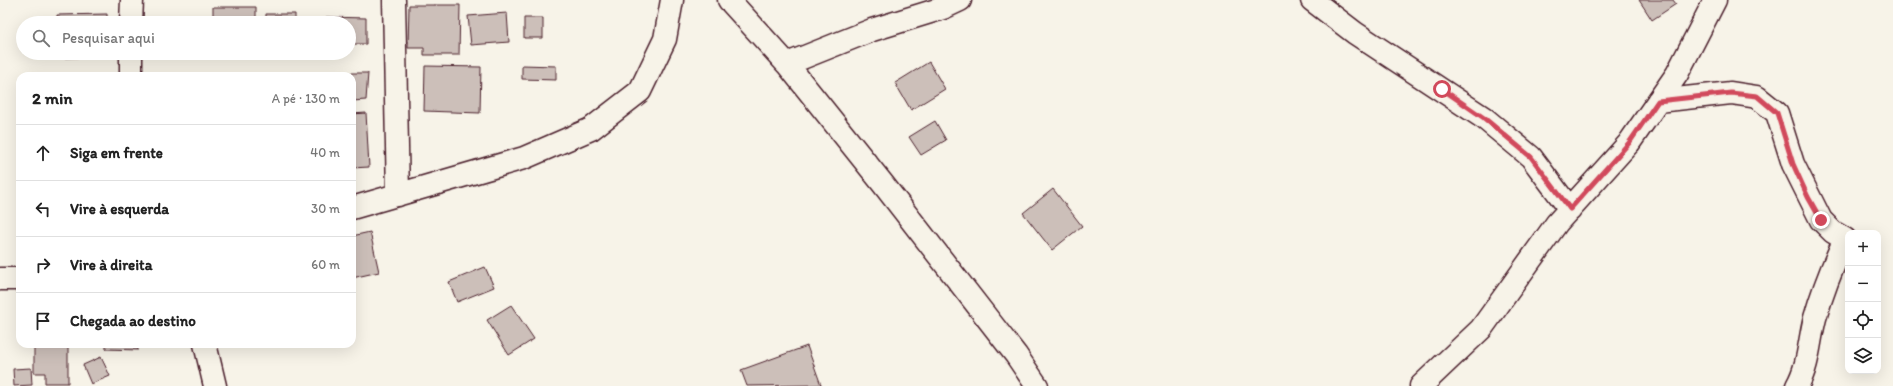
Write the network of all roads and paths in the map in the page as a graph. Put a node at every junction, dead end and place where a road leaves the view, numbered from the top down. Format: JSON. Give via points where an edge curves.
{"nodes":[{"id":1,"x":132,"y":0,"type":"edge"},
{"id":2,"x":394,"y":0,"type":"edge"},
{"id":3,"x":672,"y":0,"type":"edge"},
{"id":4,"x":729,"y":0,"type":"edge"},
{"id":5,"x":960,"y":0,"type":"edge"},
{"id":6,"x":1312,"y":0,"type":"edge"},
{"id":7,"x":1715,"y":0,"type":"edge"},
{"id":8,"x":131,"y":16,"type":"edge"},
{"id":9,"x":131,"y":60,"type":"edge"},
{"id":10,"x":787,"y":64,"type":"junction"},
{"id":11,"x":131,"y":72,"type":"edge"},
{"id":12,"x":1658,"y":101,"type":"junction"},
{"id":13,"x":398,"y":195,"type":"junction"},
{"id":14,"x":356,"y":207,"type":"edge"},
{"id":15,"x":1570,"y":209,"type":"junction"},
{"id":16,"x":0,"y":279,"type":"edge"},
{"id":17,"x":16,"y":279,"type":"edge"},
{"id":18,"x":206,"y":348,"type":"edge"},
{"id":19,"x":215,"y":386,"type":"edge"},
{"id":20,"x":1037,"y":386,"type":"edge"},
{"id":21,"x":1421,"y":386,"type":"edge"},
{"id":22,"x":1797,"y":386,"type":"edge"}],
"edges":[{"from":1,"to":8,"type":"street"},
{"from":2,"to":13,"type":"street"},
{"from":3,"to":13,"type":"street","via":[[665,39],[640,91],[591,129],[524,158]]},
{"from":4,"to":10,"type":"street"},
{"from":5,"to":10,"type":"street","via":[[943,8],[872,30]]},
{"from":6,"to":15,"type":"street","via":[[1355,33],[1484,118],[1531,157]]},
{"from":7,"to":12,"type":"street","via":[[1676,74]]},
{"from":9,"to":11,"type":"street"},
{"from":10,"to":20,"type":"street","via":[[1016,355]]},
{"from":12,"to":15,"type":"street","via":[[1629,143]]},
{"from":12,"to":22,"type":"street","via":[[1731,93],[1757,96],[1777,113],[1793,164],[1821,220],[1845,239],[1827,280],[1815,319],[1804,373]]},
{"from":13,"to":14,"type":"street"},
{"from":15,"to":21,"type":"street","via":[[1557,223],[1481,329]]},
{"from":16,"to":17,"type":"street"},
{"from":18,"to":19,"type":"street"}]}
